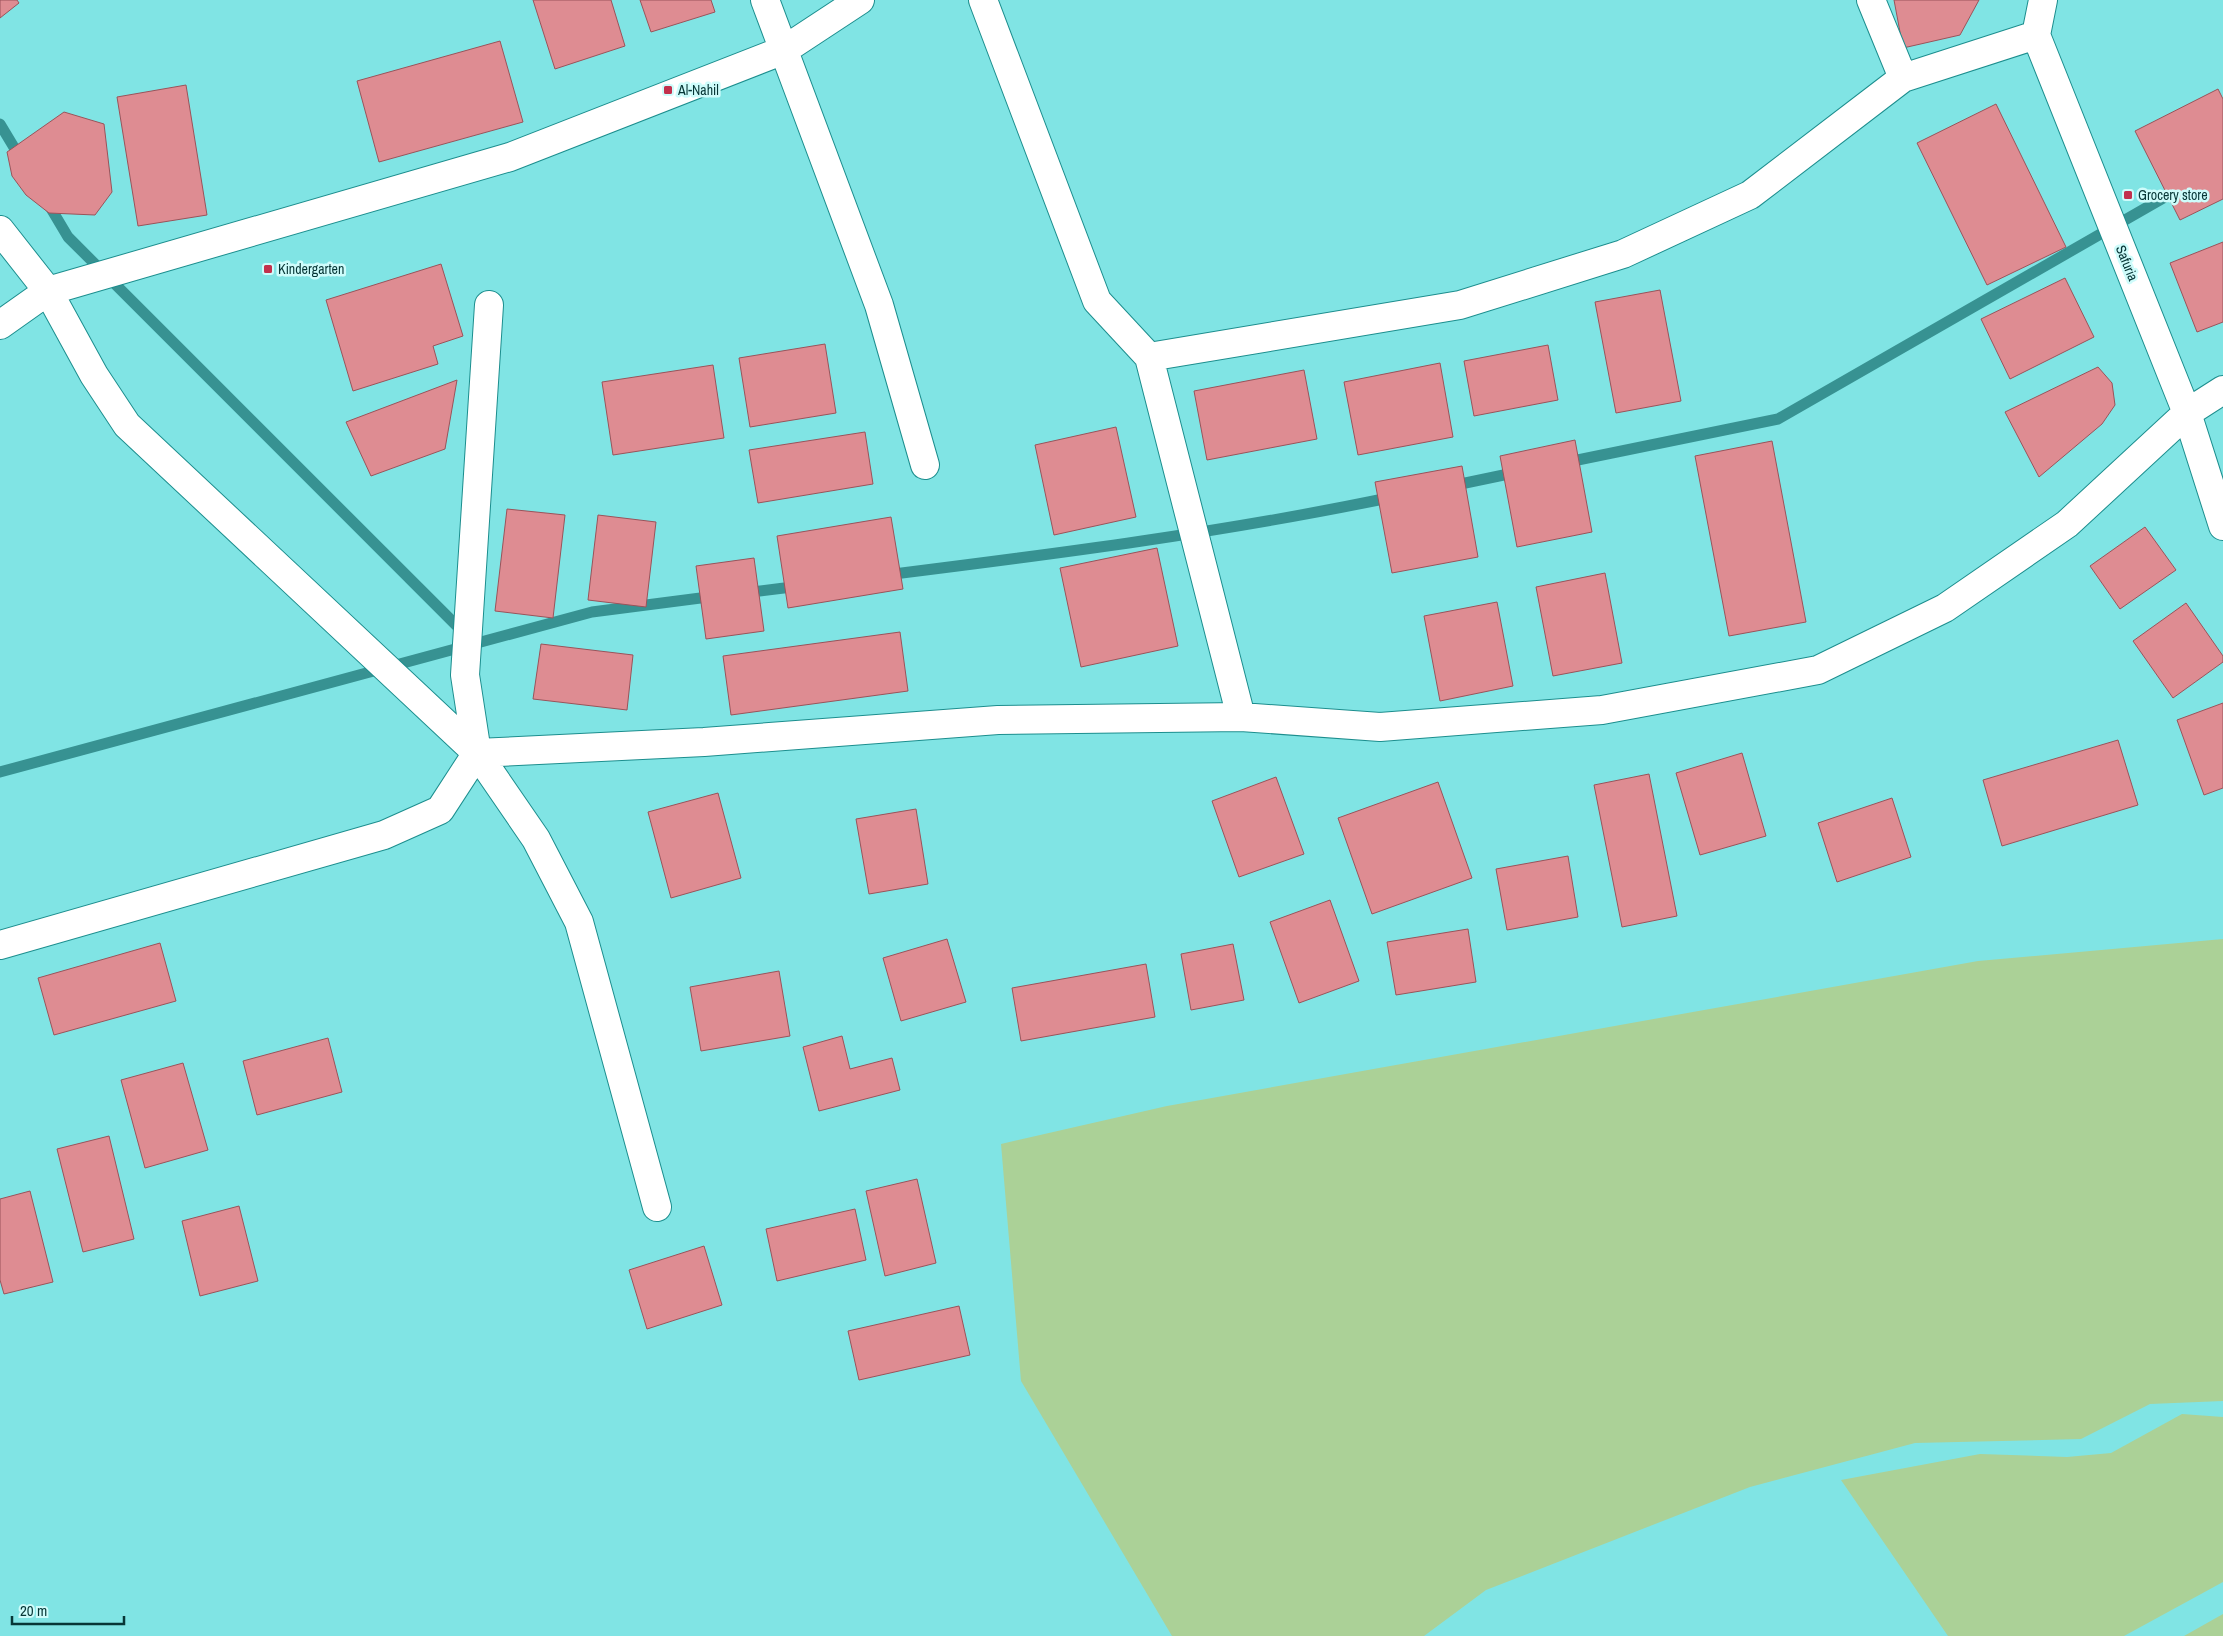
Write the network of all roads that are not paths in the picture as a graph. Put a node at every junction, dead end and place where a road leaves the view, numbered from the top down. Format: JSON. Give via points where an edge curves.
{"nodes":[{"id":1,"x":765,"y":0,"type":"edge"},
{"id":2,"x":860,"y":0,"type":"edge"},
{"id":3,"x":983,"y":0,"type":"edge"},
{"id":4,"x":1871,"y":0,"type":"edge"},
{"id":5,"x":2043,"y":0,"type":"edge"},
{"id":6,"x":2036,"y":35,"type":"junction"},
{"id":7,"x":784,"y":50,"type":"junction"},
{"id":8,"x":1903,"y":78,"type":"junction"},
{"id":9,"x":0,"y":230,"type":"edge"},
{"id":10,"x":48,"y":291,"type":"junction"},
{"id":11,"x":489,"y":305,"type":"dead end"},
{"id":12,"x":0,"y":325,"type":"edge"},
{"id":13,"x":1149,"y":357,"type":"junction"},
{"id":14,"x":2223,"y":390,"type":"edge"},
{"id":15,"x":2187,"y":413,"type":"junction"},
{"id":16,"x":925,"y":465,"type":"dead end"},
{"id":17,"x":2223,"y":526,"type":"edge"},
{"id":18,"x":1241,"y":717,"type":"junction"},
{"id":19,"x":477,"y":753,"type":"junction"},
{"id":20,"x":0,"y":945,"type":"edge"},
{"id":21,"x":657,"y":1207,"type":"dead end"}],
"edges":[{"from":1,"to":7,"type":"street"},
{"from":2,"to":7,"type":"street"},
{"from":3,"to":13,"type":"street","via":[[1097,301]]},
{"from":4,"to":8,"type":"street"},
{"from":5,"to":6,"type":"street"},
{"from":6,"to":8,"type":"street"},
{"from":6,"to":15,"type":"street","name":"Safuria"},
{"from":7,"to":10,"type":"street","via":[[510,157]]},
{"from":7,"to":16,"type":"street","via":[[879,304]]},
{"from":8,"to":13,"type":"street","via":[[1750,195],[1623,254],[1460,305]]},
{"from":9,"to":10,"type":"street"},
{"from":10,"to":12,"type":"street"},
{"from":10,"to":19,"type":"street","via":[[94,375],[127,425]]},
{"from":11,"to":19,"type":"street","via":[[465,675]]},
{"from":13,"to":18,"type":"street"},
{"from":14,"to":15,"type":"street"},
{"from":15,"to":17,"type":"street","name":"Safuria"},
{"from":15,"to":18,"type":"street","via":[[2067,524],[1945,608],[1818,670],[1602,710],[1380,727]]},
{"from":18,"to":19,"type":"street","via":[[998,720],[704,742]]},
{"from":19,"to":20,"type":"street","via":[[440,810],[384,835]]},
{"from":19,"to":21,"type":"street","via":[[536,839],[579,922]]}]}
